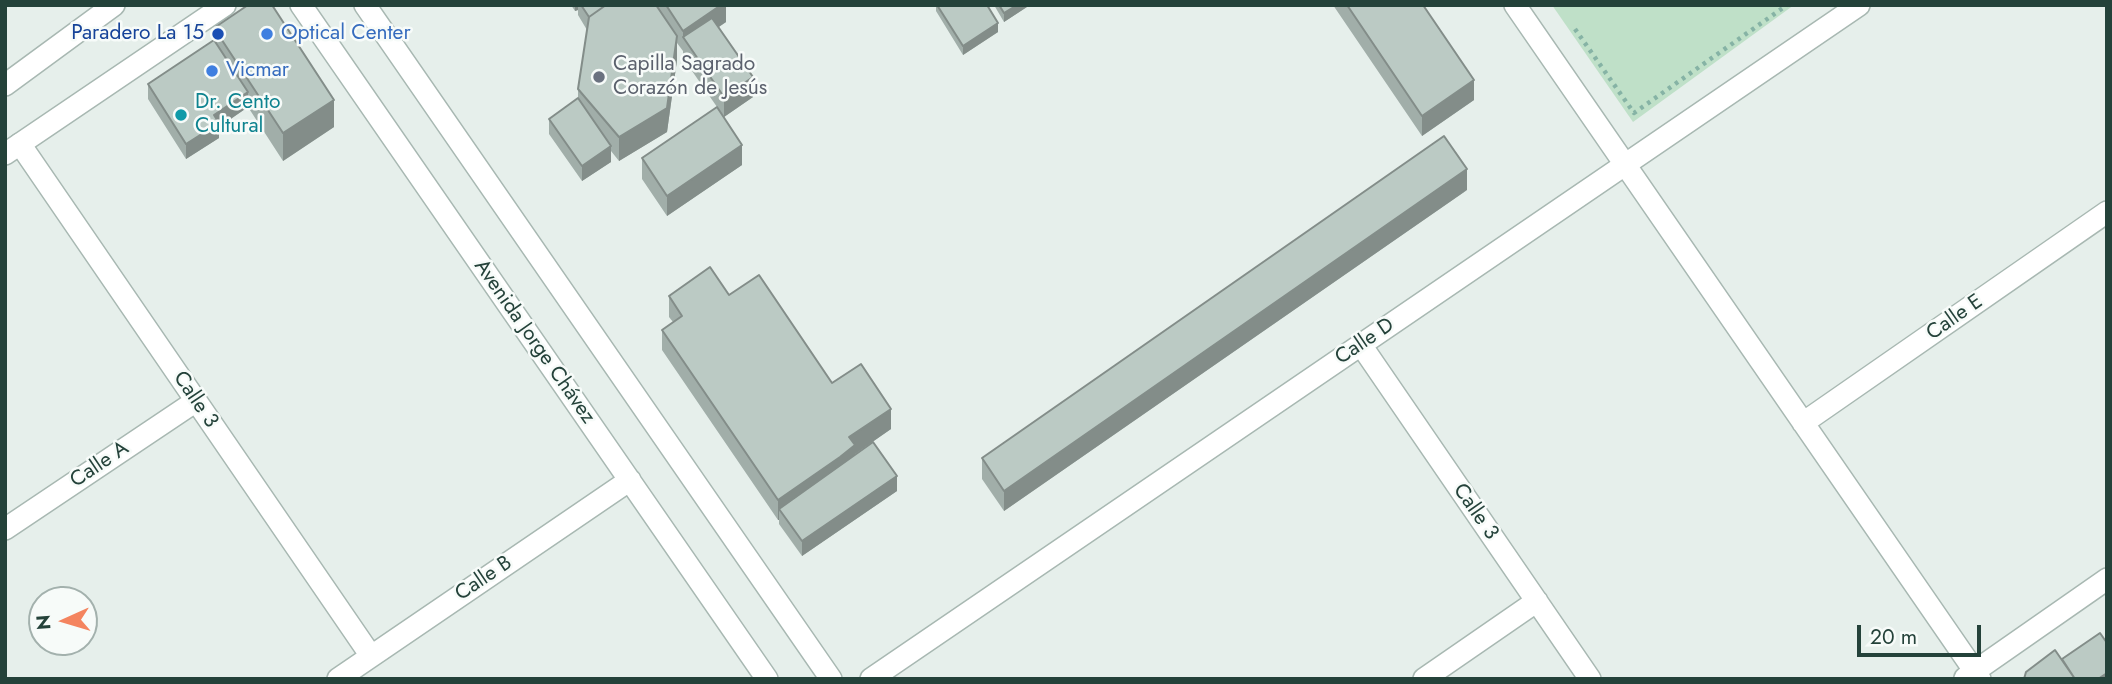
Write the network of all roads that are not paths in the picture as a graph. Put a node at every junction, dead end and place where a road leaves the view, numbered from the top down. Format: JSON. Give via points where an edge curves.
{"nodes":[{"id":1,"x":114,"y":5,"type":"edge"},
{"id":2,"x":225,"y":5,"type":"edge"},
{"id":3,"x":301,"y":5,"type":"edge"},
{"id":4,"x":365,"y":5,"type":"edge"},
{"id":5,"x":1515,"y":5,"type":"edge"},
{"id":6,"x":1859,"y":5,"type":"edge"},
{"id":7,"x":5,"y":85,"type":"edge"},
{"id":8,"x":13,"y":149,"type":"edge"},
{"id":9,"x":1625,"y":164,"type":"junction"},
{"id":10,"x":2107,"y":212,"type":"edge"},
{"id":11,"x":1361,"y":345,"type":"junction"},
{"id":12,"x":196,"y":401,"type":"junction"},
{"id":13,"x":1803,"y":423,"type":"junction"},
{"id":14,"x":630,"y":480,"type":"junction"},
{"id":15,"x":5,"y":529,"type":"edge"},
{"id":16,"x":2107,"y":579,"type":"edge"},
{"id":17,"x":1536,"y":601,"type":"junction"},
{"id":18,"x":371,"y":656,"type":"junction"},
{"id":19,"x":1973,"y":676,"type":"edge"},
{"id":20,"x":338,"y":679,"type":"edge"},
{"id":21,"x":767,"y":679,"type":"edge"},
{"id":22,"x":831,"y":679,"type":"edge"},
{"id":23,"x":872,"y":679,"type":"edge"},
{"id":24,"x":1424,"y":679,"type":"edge"},
{"id":25,"x":1590,"y":679,"type":"edge"}],
"edges":[{"from":1,"to":7,"type":"street"},
{"from":2,"to":8,"type":"street"},
{"from":3,"to":14,"type":"street","name":"Avenida Jorge Chávez"},
{"from":4,"to":22,"type":"street"},
{"from":5,"to":9,"type":"street"},
{"from":6,"to":9,"type":"street","name":"Calle D"},
{"from":8,"to":12,"type":"street","name":"Calle 3"},
{"from":9,"to":11,"type":"street","name":"Calle D"},
{"from":9,"to":13,"type":"street"},
{"from":10,"to":13,"type":"street","name":"Calle E"},
{"from":11,"to":17,"type":"street","name":"Calle 3"},
{"from":11,"to":23,"type":"street","name":"Calle D"},
{"from":12,"to":15,"type":"street","name":"Calle A"},
{"from":12,"to":18,"type":"street","name":"Calle 3"},
{"from":13,"to":19,"type":"street"},
{"from":14,"to":18,"type":"street","name":"Calle B"},
{"from":14,"to":21,"type":"street","name":"Avenida Jorge Chávez"},
{"from":16,"to":19,"type":"street"},
{"from":17,"to":24,"type":"street"},
{"from":17,"to":25,"type":"street","name":"Calle 3"},
{"from":18,"to":20,"type":"street","name":"Calle B"}]}
